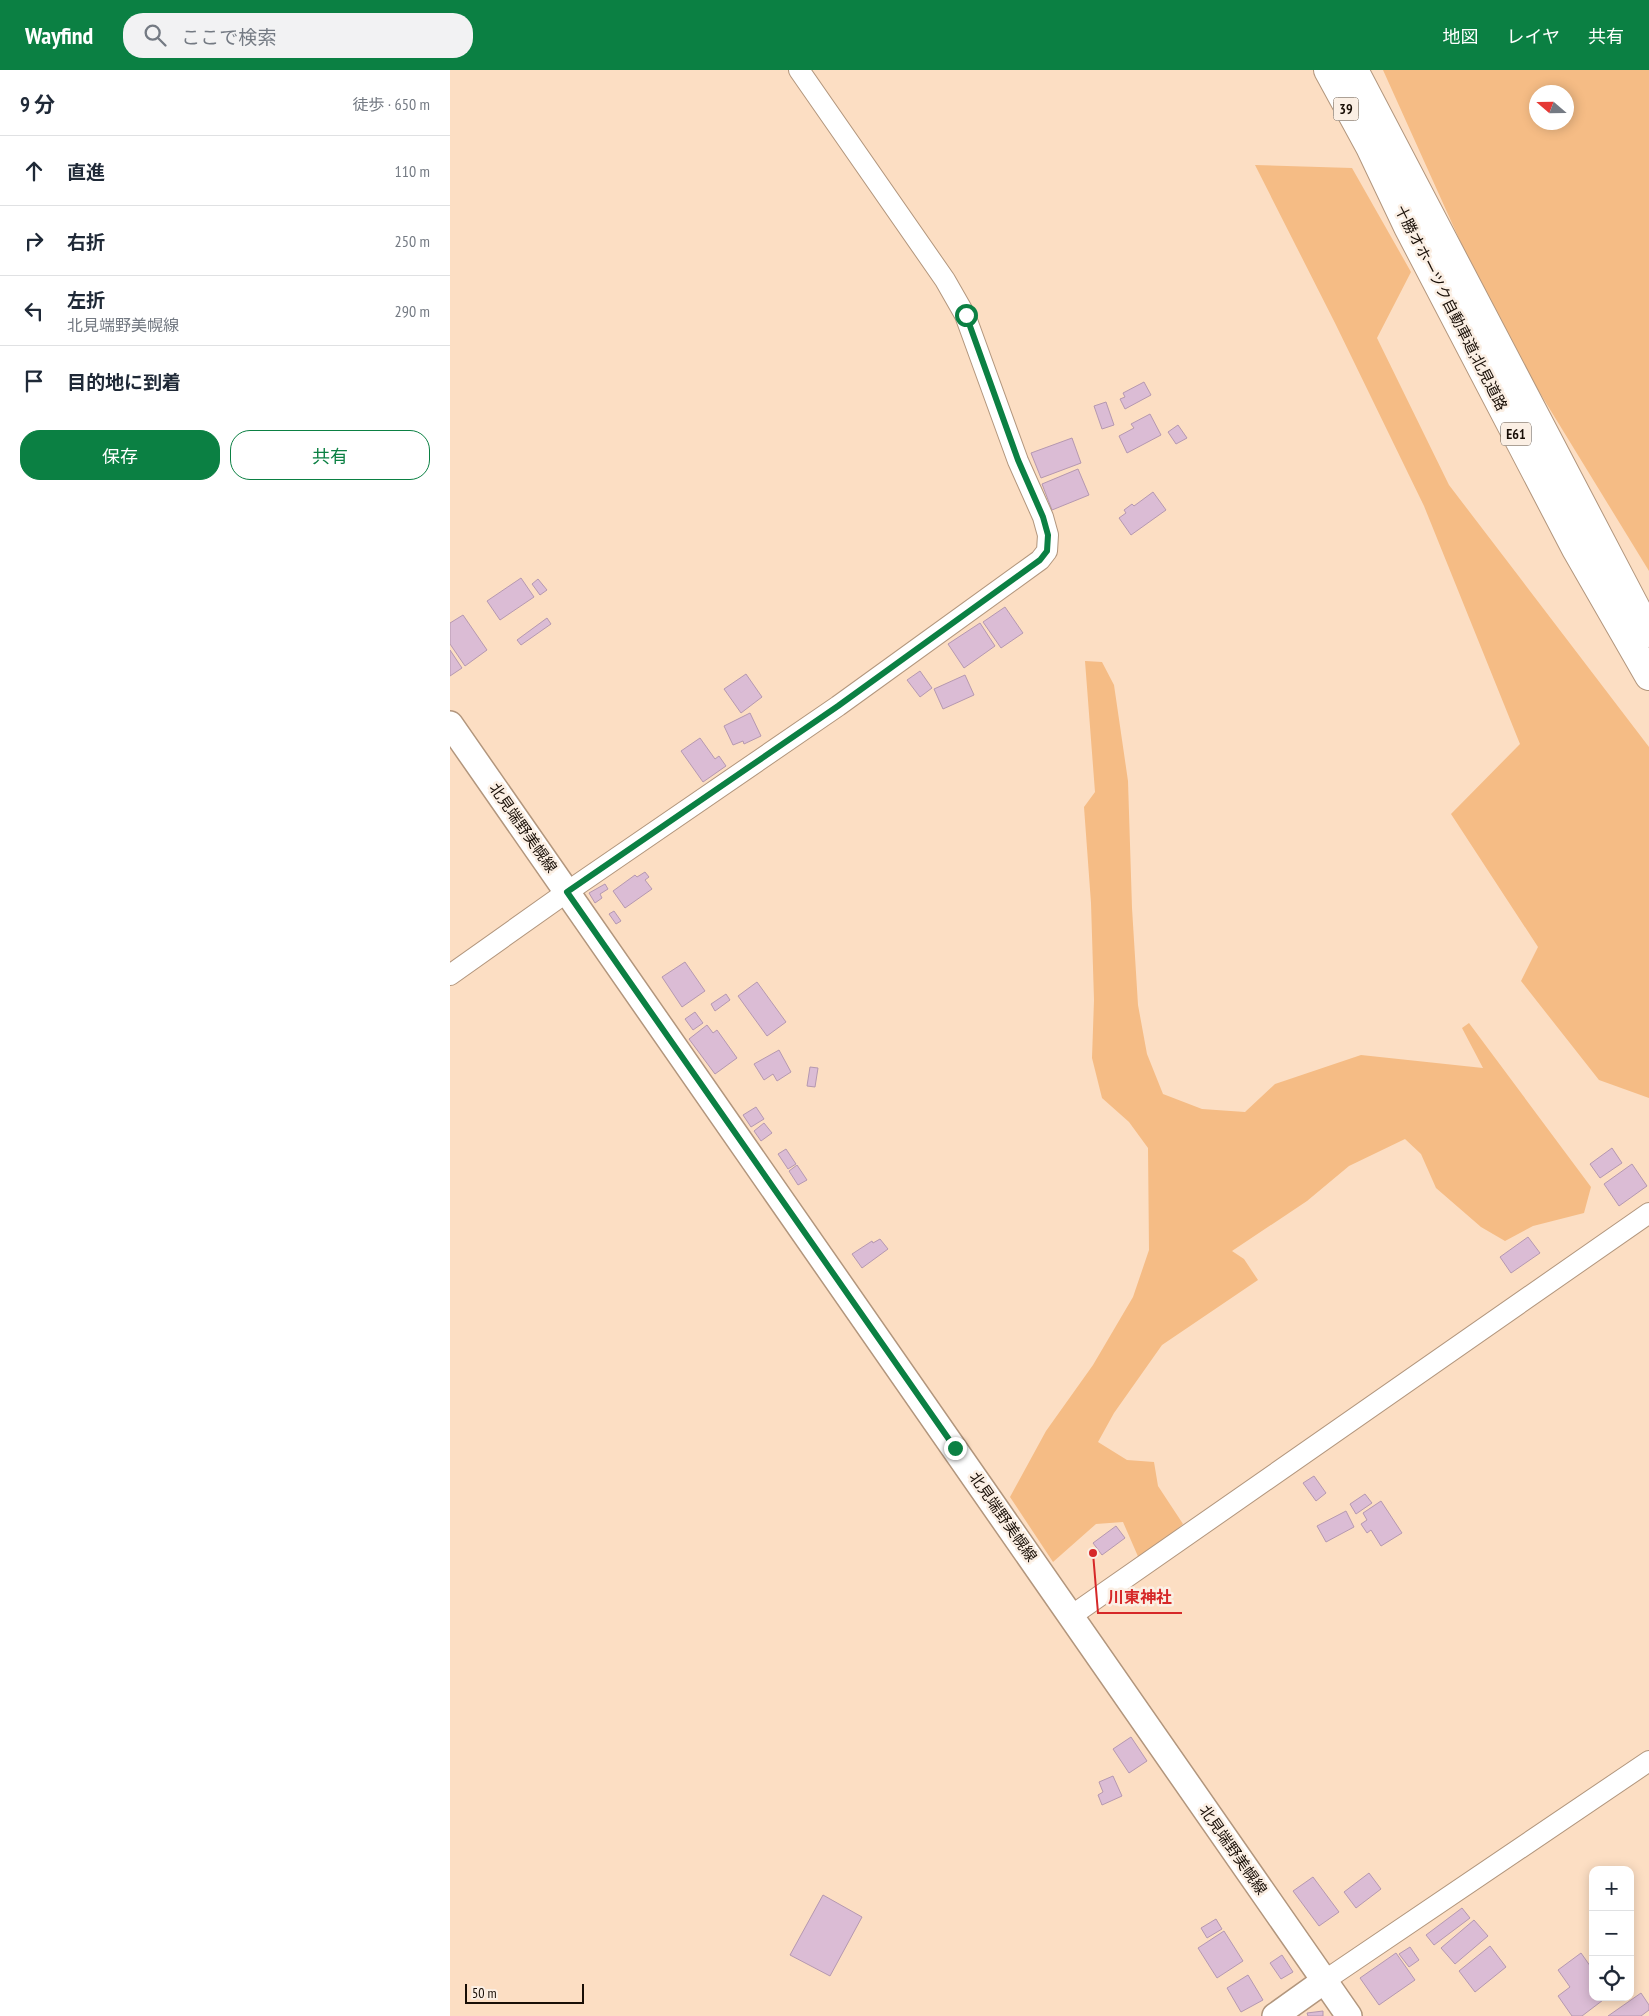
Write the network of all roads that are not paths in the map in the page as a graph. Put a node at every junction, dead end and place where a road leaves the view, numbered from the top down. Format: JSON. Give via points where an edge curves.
{"nodes":[{"id":1,"x":798,"y":70,"type":"edge"},
{"id":2,"x":1322,"y":70,"type":"edge"},
{"id":3,"x":1328,"y":70,"type":"edge"},
{"id":4,"x":1354,"y":70,"type":"edge"},
{"id":5,"x":1370,"y":147,"type":"junction"},
{"id":6,"x":1419,"y":222,"type":"junction"},
{"id":7,"x":1467,"y":314,"type":"junction"},
{"id":8,"x":1638,"y":629,"type":"edge"},
{"id":9,"x":1649,"y":676,"type":"edge"},
{"id":10,"x":450,"y":724,"type":"edge"},
{"id":11,"x":567,"y":892,"type":"junction"},
{"id":12,"x":450,"y":976,"type":"edge"},
{"id":13,"x":1649,"y":1213,"type":"edge"},
{"id":14,"x":1072,"y":1616,"type":"junction"},
{"id":15,"x":1649,"y":1761,"type":"edge"},
{"id":16,"x":1324,"y":1981,"type":"junction"},
{"id":17,"x":1275,"y":2016,"type":"edge"},
{"id":18,"x":1349,"y":2016,"type":"edge"}],
"edges":[{"from":1,"to":11,"type":"street","via":[[966,315],[1018,460],[1043,517],[1048,535],[1047,551],[1040,560],[838,706]]},
{"from":2,"to":5,"type":"highway","number":"39"},
{"from":3,"to":5,"type":"highway","name":"十勝オホーツク自動車道;北見道路","number":"E61"},
{"from":4,"to":6,"type":"highway","name":"十勝オホーツク自動車道;北見道路","number":"E61"},
{"from":5,"to":6,"type":"highway","name":"十勝オホーツク自動車道;北見道路","number":"E61"},
{"from":6,"to":7,"type":"highway","name":"十勝オホーツク自動車道;北見道路","number":"E61"},
{"from":7,"to":8,"type":"highway","name":"十勝オホーツク自動車道;北見道路","number":"E61","via":[[1598,535]]},
{"from":7,"to":8,"type":"highway","name":"十勝オホーツク自動車道;北見道路","number":"E61","via":[[1576,549]]},
{"from":8,"to":9,"type":"highway","name":"十勝オホーツク自動車道;北見道路","number":"E61"},
{"from":10,"to":11,"type":"main road","name":"北見端野美幌線"},
{"from":11,"to":12,"type":"street"},
{"from":11,"to":14,"type":"main road","name":"北見端野美幌線"},
{"from":13,"to":14,"type":"street"},
{"from":14,"to":16,"type":"main road","name":"北見端野美幌線"},
{"from":15,"to":16,"type":"street"},
{"from":16,"to":17,"type":"main road"},
{"from":16,"to":18,"type":"main road","name":"北見端野美幌線"}]}
